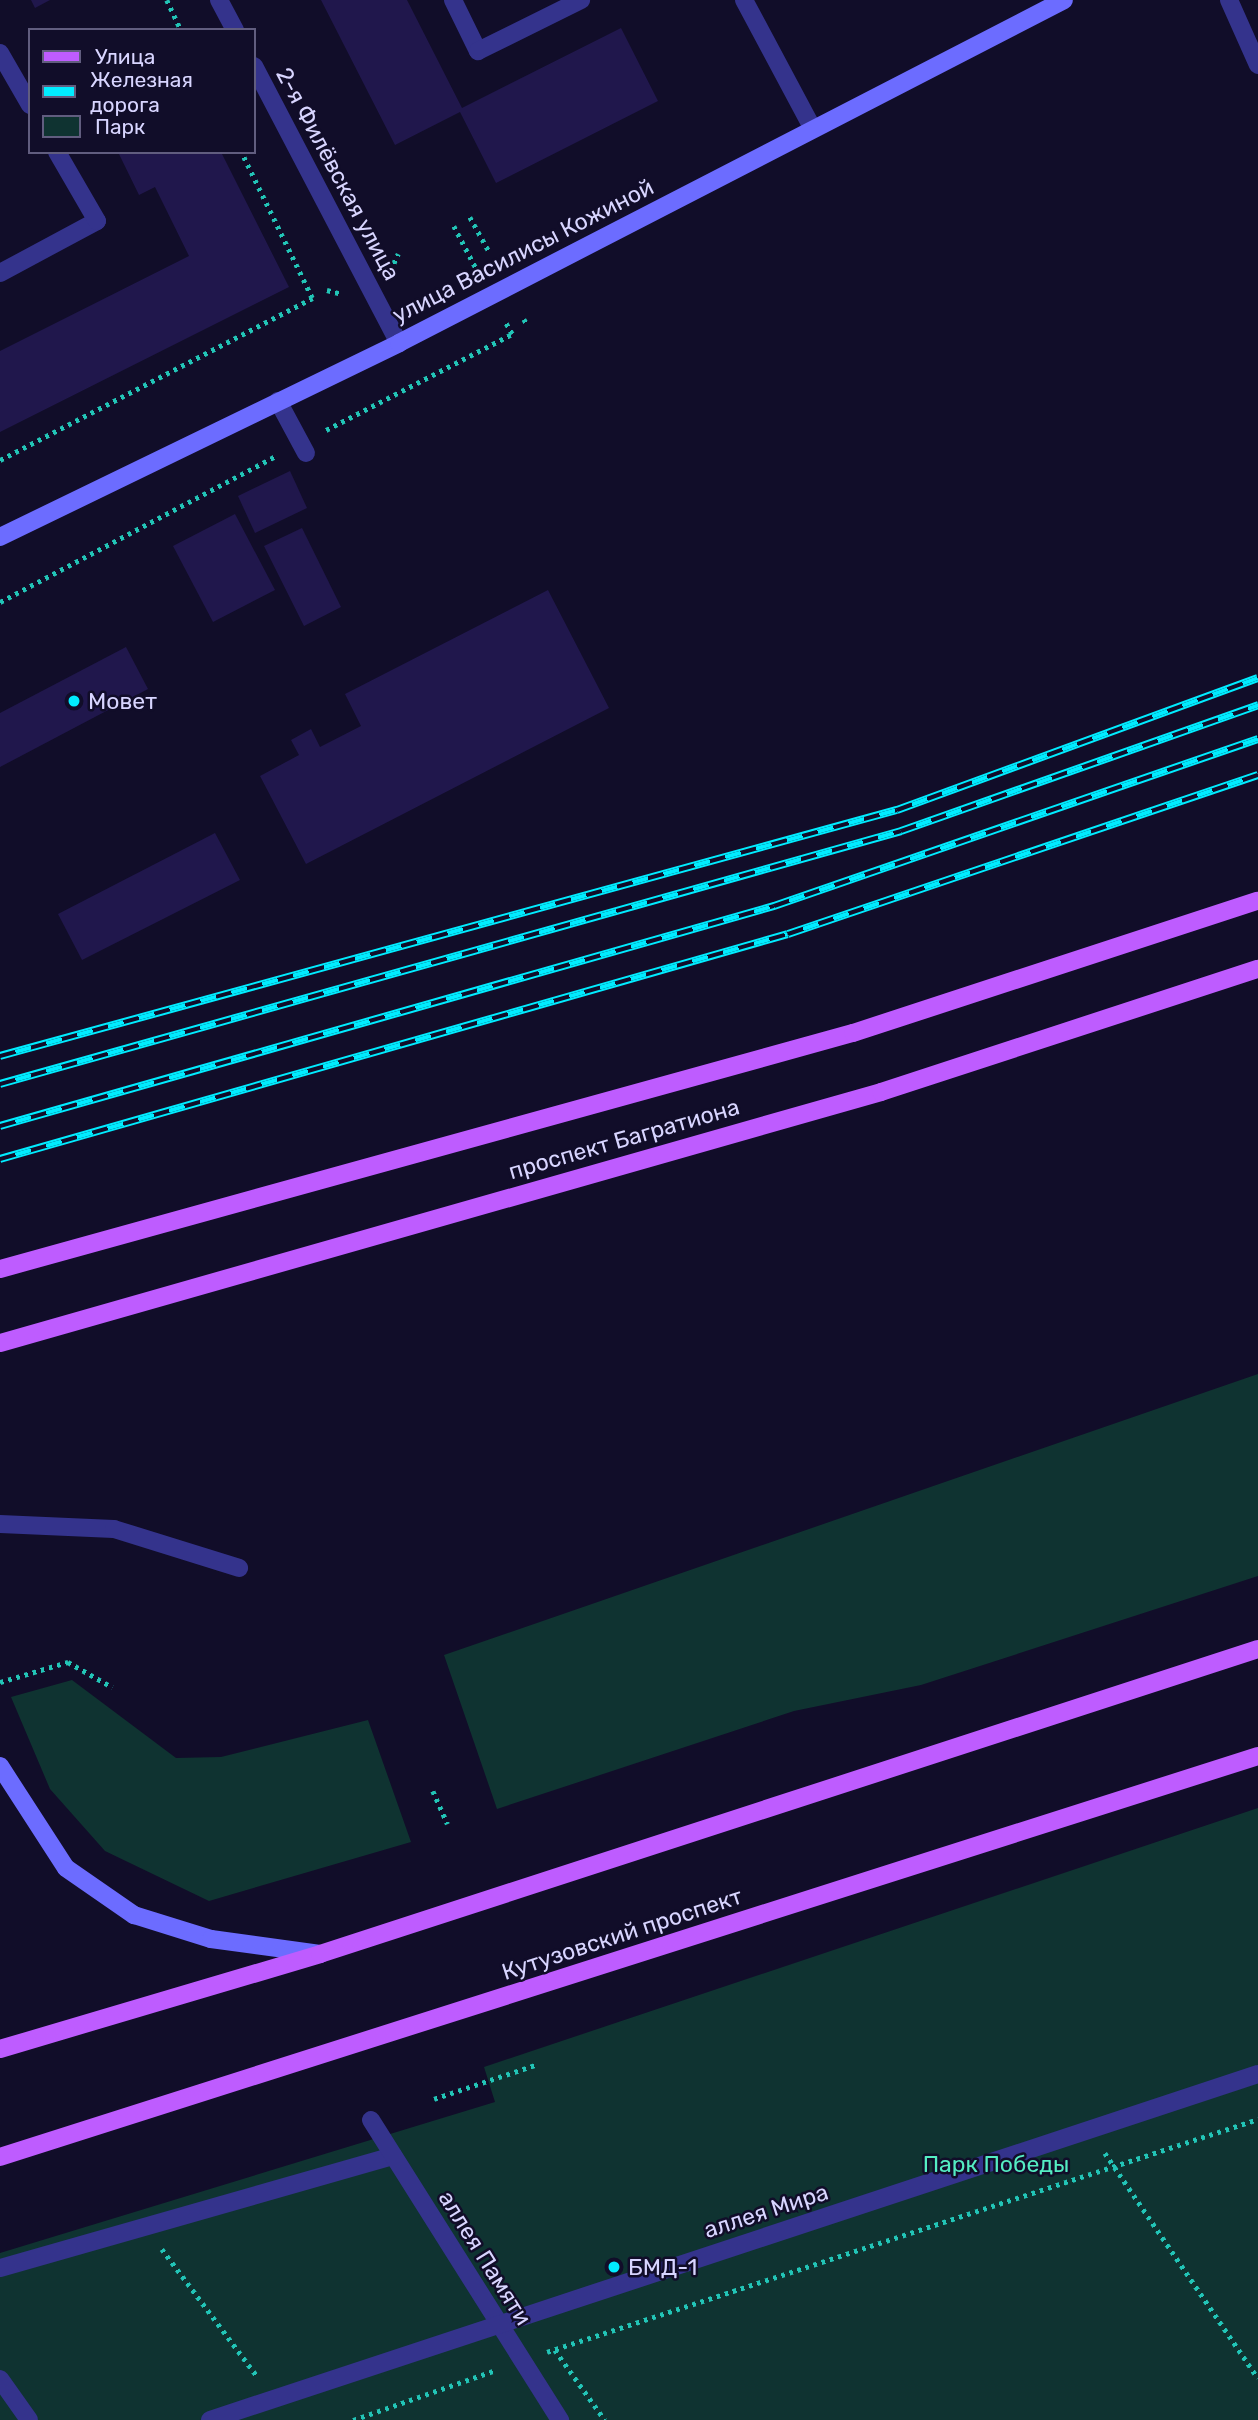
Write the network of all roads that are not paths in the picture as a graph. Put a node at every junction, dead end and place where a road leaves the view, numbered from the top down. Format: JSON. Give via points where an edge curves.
{"nodes":[{"id":1,"x":219,"y":0,"type":"edge"},
{"id":2,"x":453,"y":0,"type":"edge"},
{"id":3,"x":581,"y":0,"type":"edge"},
{"id":4,"x":744,"y":0,"type":"edge"},
{"id":5,"x":1065,"y":0,"type":"edge"},
{"id":6,"x":1229,"y":0,"type":"edge"},
{"id":7,"x":234,"y":28,"type":"edge"},
{"id":8,"x":0,"y":55,"type":"edge"},
{"id":9,"x":1258,"y":65,"type":"edge"},
{"id":10,"x":256,"y":70,"type":"edge"},
{"id":11,"x":28,"y":102,"type":"edge"},
{"id":12,"x":813,"y":129,"type":"junction"},
{"id":13,"x":58,"y":154,"type":"edge"},
{"id":14,"x":0,"y":273,"type":"edge"},
{"id":15,"x":399,"y":343,"type":"junction"},
{"id":16,"x":278,"y":401,"type":"junction"},
{"id":17,"x":303,"y":448,"type":"road end"},
{"id":18,"x":0,"y":537,"type":"edge"},
{"id":19,"x":1258,"y":901,"type":"edge"},
{"id":20,"x":1258,"y":969,"type":"edge"},
{"id":21,"x":0,"y":1269,"type":"edge"},
{"id":22,"x":0,"y":1343,"type":"edge"},
{"id":23,"x":0,"y":1524,"type":"edge"},
{"id":24,"x":239,"y":1568,"type":"dead end"},
{"id":25,"x":1258,"y":1649,"type":"edge"},
{"id":26,"x":1258,"y":1756,"type":"edge"},
{"id":27,"x":0,"y":1766,"type":"edge"},
{"id":28,"x":320,"y":1954,"type":"junction"},
{"id":29,"x":0,"y":2049,"type":"edge"},
{"id":30,"x":1258,"y":2074,"type":"edge"},
{"id":31,"x":372,"y":2120,"type":"dead end"},
{"id":32,"x":393,"y":2156,"type":"junction"},
{"id":33,"x":0,"y":2158,"type":"edge"},
{"id":34,"x":0,"y":2268,"type":"edge"},
{"id":35,"x":498,"y":2324,"type":"junction"},
{"id":36,"x":0,"y":2379,"type":"edge"},
{"id":37,"x":29,"y":2420,"type":"edge"},
{"id":38,"x":210,"y":2420,"type":"edge"},
{"id":39,"x":560,"y":2420,"type":"edge"}],
"edges":[{"from":1,"to":7,"type":"street"},
{"from":2,"to":3,"type":"street","via":[[478,51]]},
{"from":4,"to":12,"type":"street"},
{"from":5,"to":12,"type":"street","name":"улица Василисы Кожиной"},
{"from":6,"to":9,"type":"street"},
{"from":8,"to":11,"type":"street"},
{"from":10,"to":15,"type":"street","name":"2-я Филёвская улица"},
{"from":12,"to":15,"type":"street","name":"улица Василисы Кожиной"},
{"from":13,"to":14,"type":"street","via":[[97,221]]},
{"from":15,"to":16,"type":"street","name":"улица Василисы Кожиной"},
{"from":16,"to":17,"type":"street"},
{"from":16,"to":18,"type":"street","name":"улица Василисы Кожиной"},
{"from":19,"to":21,"type":"main road","name":"проспект Багратиона","via":[[853,1033]]},
{"from":20,"to":22,"type":"main road","name":"проспект Багратиона","via":[[881,1092]]},
{"from":23,"to":24,"type":"street","via":[[114,1529]]},
{"from":25,"to":28,"type":"main road"},
{"from":26,"to":33,"type":"main road","name":"Кутузовский проспект"},
{"from":27,"to":28,"type":"street","via":[[66,1868],[134,1915],[211,1940]]},
{"from":28,"to":29,"type":"main road"},
{"from":30,"to":35,"type":"street","name":"аллея Мира"},
{"from":31,"to":32,"type":"street","name":"аллея Памяти"},
{"from":32,"to":34,"type":"street","via":[[142,2223]]},
{"from":32,"to":35,"type":"street","name":"аллея Памяти"},
{"from":35,"to":38,"type":"street","name":"аллея Мира"},
{"from":35,"to":39,"type":"street","name":"аллея Памяти"},
{"from":36,"to":37,"type":"street"}]}
